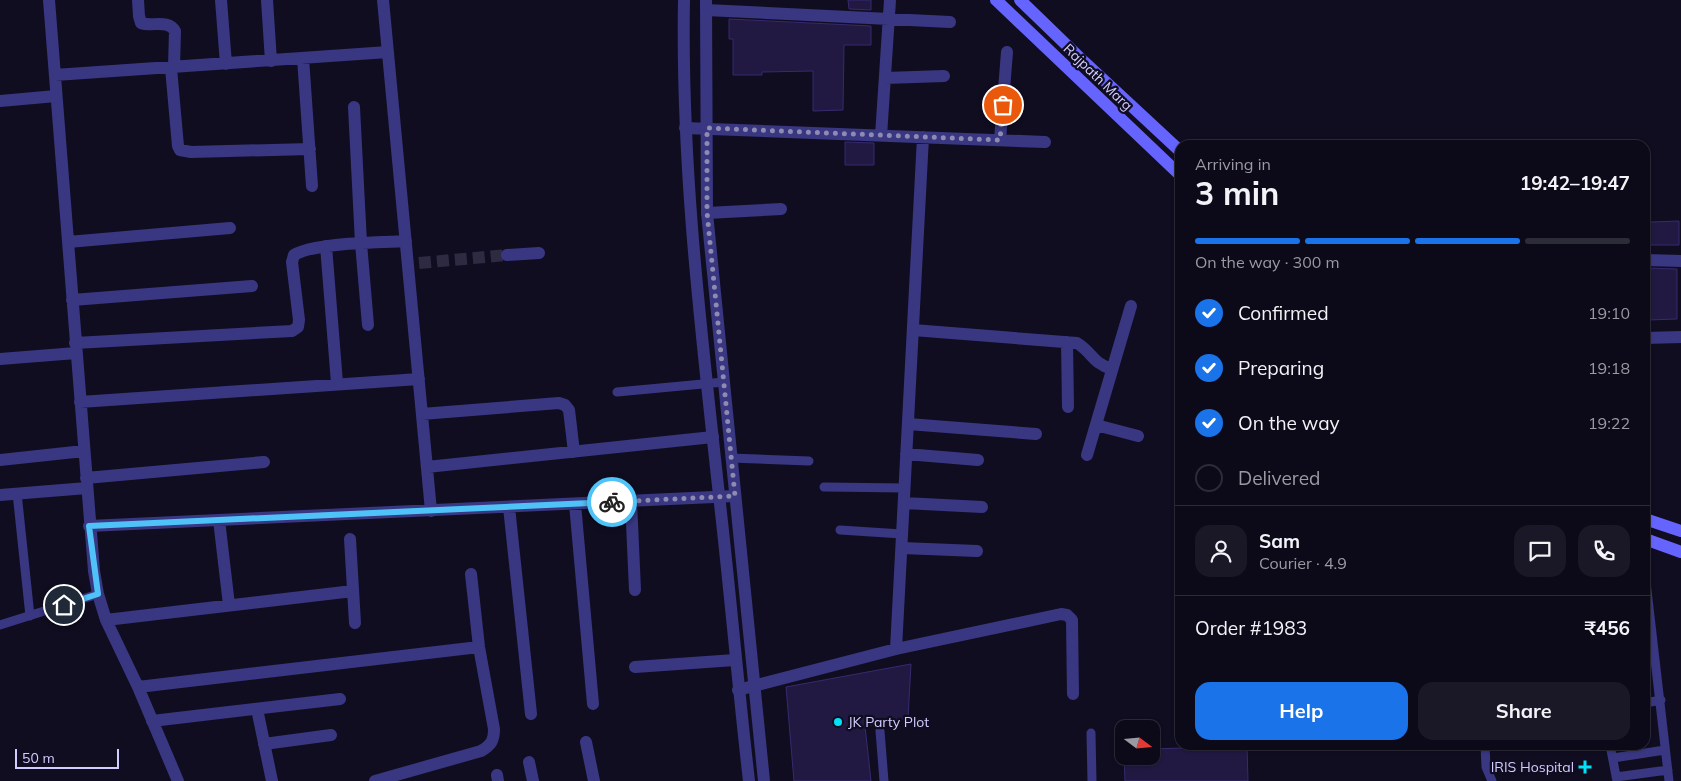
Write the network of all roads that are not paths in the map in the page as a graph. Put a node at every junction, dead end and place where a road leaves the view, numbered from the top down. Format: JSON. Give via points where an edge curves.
{"nodes":[{"id":1,"x":49,"y":0,"type":"edge"},
{"id":2,"x":138,"y":0,"type":"edge"},
{"id":3,"x":221,"y":0,"type":"edge"},
{"id":4,"x":267,"y":0,"type":"edge"},
{"id":5,"x":384,"y":0,"type":"edge"},
{"id":6,"x":684,"y":0,"type":"edge"},
{"id":7,"x":890,"y":0,"type":"edge"},
{"id":8,"x":996,"y":0,"type":"edge"},
{"id":9,"x":1020,"y":0,"type":"edge"},
{"id":10,"x":706,"y":5,"type":"edge"},
{"id":11,"x":889,"y":18,"type":"junction"},
{"id":12,"x":950,"y":22,"type":"dead end"},
{"id":13,"x":388,"y":52,"type":"junction"},
{"id":14,"x":1007,"y":52,"type":"dead end"},
{"id":15,"x":303,"y":58,"type":"junction"},
{"id":16,"x":271,"y":61,"type":"junction"},
{"id":17,"x":226,"y":64,"type":"junction"},
{"id":18,"x":173,"y":67,"type":"junction"},
{"id":19,"x":55,"y":75,"type":"junction"},
{"id":20,"x":944,"y":76,"type":"dead end"},
{"id":21,"x":885,"y":78,"type":"junction"},
{"id":22,"x":56,"y":96,"type":"junction"},
{"id":23,"x":0,"y":101,"type":"edge"},
{"id":24,"x":354,"y":107,"type":"dead end"},
{"id":25,"x":684,"y":128,"type":"junction"},
{"id":26,"x":707,"y":128,"type":"junction"},
{"id":27,"x":881,"y":136,"type":"junction"},
{"id":28,"x":923,"y":137,"type":"junction"},
{"id":29,"x":1000,"y":140,"type":"junction"},
{"id":30,"x":1045,"y":142,"type":"dead end"},
{"id":31,"x":1175,"y":146,"type":"edge"},
{"id":32,"x":310,"y":149,"type":"junction"},
{"id":33,"x":1175,"y":169,"type":"edge"},
{"id":34,"x":312,"y":186,"type":"dead end"},
{"id":35,"x":782,"y":209,"type":"dead end"},
{"id":36,"x":707,"y":212,"type":"junction"},
{"id":37,"x":230,"y":228,"type":"dead end"},
{"id":38,"x":406,"y":241,"type":"junction"},
{"id":39,"x":68,"y":242,"type":"junction"},
{"id":40,"x":361,"y":243,"type":"junction"},
{"id":41,"x":326,"y":246,"type":"junction"},
{"id":42,"x":539,"y":253,"type":"dead end"},
{"id":43,"x":507,"y":255,"type":"tunnel mouth"},
{"id":44,"x":1650,"y":260,"type":"edge"},
{"id":45,"x":1681,"y":260,"type":"edge"},
{"id":46,"x":252,"y":286,"type":"dead end"},
{"id":47,"x":72,"y":300,"type":"junction"},
{"id":48,"x":1131,"y":306,"type":"dead end"},
{"id":49,"x":368,"y":324,"type":"dead end"},
{"id":50,"x":913,"y":330,"type":"junction"},
{"id":51,"x":1681,"y":337,"type":"edge"},
{"id":52,"x":1650,"y":338,"type":"edge"},
{"id":53,"x":1067,"y":342,"type":"junction"},
{"id":54,"x":76,"y":348,"type":"junction"},
{"id":55,"x":0,"y":359,"type":"edge"},
{"id":56,"x":1112,"y":369,"type":"junction"},
{"id":57,"x":419,"y":379,"type":"junction"},
{"id":58,"x":724,"y":382,"type":"junction"},
{"id":59,"x":337,"y":384,"type":"junction"},
{"id":60,"x":707,"y":384,"type":"junction"},
{"id":61,"x":617,"y":392,"type":"dead end"},
{"id":62,"x":80,"y":402,"type":"junction"},
{"id":63,"x":1068,"y":407,"type":"dead end"},
{"id":64,"x":422,"y":414,"type":"junction"},
{"id":65,"x":908,"y":424,"type":"junction"},
{"id":66,"x":1096,"y":425,"type":"junction"},
{"id":67,"x":1036,"y":434,"type":"dead end"},
{"id":68,"x":1138,"y":436,"type":"dead end"},
{"id":69,"x":713,"y":437,"type":"junction"},
{"id":70,"x":84,"y":451,"type":"junction"},
{"id":71,"x":574,"y":452,"type":"junction"},
{"id":72,"x":906,"y":454,"type":"junction"},
{"id":73,"x":1087,"y":455,"type":"dead end"},
{"id":74,"x":732,"y":458,"type":"junction"},
{"id":75,"x":0,"y":460,"type":"edge"},
{"id":76,"x":978,"y":460,"type":"dead end"},
{"id":77,"x":809,"y":461,"type":"dead end"},
{"id":78,"x":264,"y":462,"type":"dead end"},
{"id":79,"x":427,"y":467,"type":"junction"},
{"id":80,"x":86,"y":483,"type":"junction"},
{"id":81,"x":824,"y":487,"type":"dead end"},
{"id":82,"x":905,"y":488,"type":"junction"},
{"id":83,"x":18,"y":493,"type":"junction"},
{"id":84,"x":0,"y":495,"type":"edge"},
{"id":85,"x":735,"y":496,"type":"junction"},
{"id":86,"x":720,"y":497,"type":"junction"},
{"id":87,"x":631,"y":501,"type":"junction"},
{"id":88,"x":904,"y":503,"type":"junction"},
{"id":89,"x":575,"y":504,"type":"junction"},
{"id":90,"x":509,"y":507,"type":"junction"},
{"id":91,"x":982,"y":507,"type":"dead end"},
{"id":92,"x":431,"y":511,"type":"junction"},
{"id":93,"x":219,"y":520,"type":"junction"},
{"id":94,"x":1650,"y":521,"type":"edge"},
{"id":95,"x":89,"y":526,"type":"junction"},
{"id":96,"x":840,"y":530,"type":"dead end"},
{"id":97,"x":1681,"y":530,"type":"edge"},
{"id":98,"x":902,"y":534,"type":"junction"},
{"id":99,"x":350,"y":539,"type":"dead end"},
{"id":100,"x":1650,"y":541,"type":"edge"},
{"id":101,"x":902,"y":548,"type":"junction"},
{"id":102,"x":977,"y":551,"type":"dead end"},
{"id":103,"x":1681,"y":552,"type":"edge"},
{"id":104,"x":471,"y":574,"type":"dead end"},
{"id":105,"x":635,"y":590,"type":"dead end"},
{"id":106,"x":353,"y":591,"type":"junction"},
{"id":107,"x":98,"y":594,"type":"junction"},
{"id":108,"x":229,"y":605,"type":"junction"},
{"id":109,"x":1650,"y":613,"type":"edge"},
{"id":110,"x":30,"y":616,"type":"junction"},
{"id":111,"x":106,"y":620,"type":"junction"},
{"id":112,"x":355,"y":623,"type":"dead end"},
{"id":113,"x":0,"y":625,"type":"edge"},
{"id":114,"x":479,"y":647,"type":"junction"},
{"id":115,"x":896,"y":649,"type":"junction"},
{"id":116,"x":735,"y":660,"type":"junction"},
{"id":117,"x":635,"y":667,"type":"dead end"},
{"id":118,"x":754,"y":685,"type":"junction"},
{"id":119,"x":138,"y":687,"type":"junction"},
{"id":120,"x":738,"y":690,"type":"junction"},
{"id":121,"x":1073,"y":694,"type":"dead end"},
{"id":122,"x":340,"y":699,"type":"dead end"},
{"id":123,"x":1661,"y":700,"type":"junction"},
{"id":124,"x":1650,"y":702,"type":"edge"},
{"id":125,"x":593,"y":704,"type":"dead end"},
{"id":126,"x":257,"y":709,"type":"junction"},
{"id":127,"x":531,"y":714,"type":"dead end"},
{"id":128,"x":152,"y":721,"type":"junction"},
{"id":129,"x":880,"y":731,"type":"dead end"},
{"id":130,"x":1091,"y":733,"type":"dead end"},
{"id":131,"x":331,"y":735,"type":"dead end"},
{"id":132,"x":586,"y":742,"type":"dead end"},
{"id":133,"x":264,"y":744,"type":"junction"},
{"id":134,"x":1485,"y":750,"type":"edge"},
{"id":135,"x":1611,"y":750,"type":"edge"},
{"id":136,"x":1665,"y":750,"type":"junction"},
{"id":137,"x":1613,"y":758,"type":"junction"},
{"id":138,"x":529,"y":762,"type":"dead end"},
{"id":139,"x":1668,"y":770,"type":"junction"},
{"id":140,"x":1617,"y":779,"type":"edge"},
{"id":141,"x":178,"y":781,"type":"edge"},
{"id":142,"x":272,"y":781,"type":"edge"},
{"id":143,"x":375,"y":781,"type":"edge"},
{"id":144,"x":533,"y":781,"type":"edge"},
{"id":145,"x":594,"y":781,"type":"edge"},
{"id":146,"x":749,"y":781,"type":"edge"},
{"id":147,"x":764,"y":781,"type":"edge"},
{"id":148,"x":884,"y":781,"type":"edge"},
{"id":149,"x":1092,"y":781,"type":"edge"},
{"id":150,"x":1492,"y":781,"type":"edge"},
{"id":151,"x":1669,"y":781,"type":"edge"}],
"edges":[{"from":1,"to":19,"type":"street"},
{"from":2,"to":18,"type":"street","via":[[141,23],[173,27]]},
{"from":3,"to":17,"type":"street"},
{"from":4,"to":16,"type":"street"},
{"from":5,"to":13,"type":"street"},
{"from":6,"to":25,"type":"street"},
{"from":7,"to":11,"type":"street"},
{"from":8,"to":33,"type":"main road","name":"Rajpath Marg"},
{"from":9,"to":31,"type":"main road","name":"Rajpath Marg"},
{"from":10,"to":11,"type":"street"},
{"from":10,"to":26,"type":"street"},
{"from":11,"to":12,"type":"street"},
{"from":11,"to":21,"type":"street"},
{"from":13,"to":15,"type":"street"},
{"from":13,"to":38,"type":"street"},
{"from":14,"to":29,"type":"street"},
{"from":15,"to":16,"type":"street"},
{"from":15,"to":32,"type":"street"},
{"from":16,"to":17,"type":"street"},
{"from":17,"to":18,"type":"street"},
{"from":18,"to":19,"type":"street"},
{"from":18,"to":32,"type":"street","via":[[180,150]]},
{"from":19,"to":22,"type":"street"},
{"from":20,"to":21,"type":"street"},
{"from":21,"to":27,"type":"street"},
{"from":22,"to":23,"type":"street"},
{"from":22,"to":39,"type":"street"},
{"from":24,"to":40,"type":"street"},
{"from":25,"to":26,"type":"street"},
{"from":25,"to":60,"type":"street"},
{"from":26,"to":27,"type":"street"},
{"from":26,"to":36,"type":"street"},
{"from":27,"to":28,"type":"street"},
{"from":28,"to":29,"type":"street"},
{"from":28,"to":50,"type":"street"},
{"from":29,"to":30,"type":"street"},
{"from":32,"to":34,"type":"street"},
{"from":35,"to":36,"type":"street"},
{"from":36,"to":58,"type":"street"},
{"from":37,"to":39,"type":"street"},
{"from":38,"to":40,"type":"street"},
{"from":38,"to":57,"type":"street","via":[[414,263]]},
{"from":39,"to":47,"type":"street"},
{"from":40,"to":41,"type":"street"},
{"from":40,"to":49,"type":"street"},
{"from":41,"to":54,"type":"street","via":[[294,255],[292,262],[299,320],[298,327],[292,331]]},
{"from":41,"to":59,"type":"street"},
{"from":42,"to":43,"type":"street"},
{"from":44,"to":45,"type":"street"},
{"from":46,"to":47,"type":"street"},
{"from":47,"to":54,"type":"street"},
{"from":48,"to":56,"type":"street"},
{"from":50,"to":53,"type":"street"},
{"from":50,"to":65,"type":"street"},
{"from":51,"to":52,"type":"street"},
{"from":53,"to":56,"type":"street","via":[[1077,343],[1102,366]]},
{"from":53,"to":63,"type":"street"},
{"from":54,"to":55,"type":"street"},
{"from":54,"to":62,"type":"street"},
{"from":56,"to":66,"type":"street"},
{"from":57,"to":59,"type":"street"},
{"from":57,"to":64,"type":"street"},
{"from":58,"to":60,"type":"lane"},
{"from":58,"to":74,"type":"street"},
{"from":59,"to":62,"type":"street"},
{"from":60,"to":61,"type":"lane"},
{"from":60,"to":69,"type":"street"},
{"from":62,"to":70,"type":"street"},
{"from":64,"to":71,"type":"street","via":[[559,403],[569,410]]},
{"from":64,"to":79,"type":"street"},
{"from":65,"to":67,"type":"street"},
{"from":65,"to":72,"type":"street"},
{"from":66,"to":68,"type":"street"},
{"from":66,"to":73,"type":"street"},
{"from":69,"to":71,"type":"street"},
{"from":69,"to":86,"type":"street"},
{"from":70,"to":75,"type":"street"},
{"from":70,"to":80,"type":"street"},
{"from":71,"to":79,"type":"street"},
{"from":72,"to":76,"type":"street"},
{"from":72,"to":82,"type":"street"},
{"from":74,"to":77,"type":"lane"},
{"from":74,"to":85,"type":"street"},
{"from":78,"to":80,"type":"street"},
{"from":79,"to":92,"type":"street"},
{"from":80,"to":83,"type":"street"},
{"from":80,"to":95,"type":"street"},
{"from":81,"to":82,"type":"lane"},
{"from":82,"to":88,"type":"street"},
{"from":83,"to":84,"type":"street"},
{"from":83,"to":110,"type":"lane"},
{"from":85,"to":86,"type":"street"},
{"from":85,"to":118,"type":"street"},
{"from":86,"to":87,"type":"street"},
{"from":86,"to":116,"type":"street"},
{"from":87,"to":89,"type":"street"},
{"from":87,"to":105,"type":"street"},
{"from":88,"to":91,"type":"street"},
{"from":88,"to":98,"type":"street"},
{"from":89,"to":90,"type":"street"},
{"from":89,"to":125,"type":"street"},
{"from":90,"to":92,"type":"street"},
{"from":90,"to":127,"type":"street"},
{"from":92,"to":93,"type":"street"},
{"from":93,"to":95,"type":"street"},
{"from":93,"to":108,"type":"street"},
{"from":94,"to":97,"type":"main road"},
{"from":95,"to":107,"type":"street"},
{"from":96,"to":98,"type":"lane"},
{"from":98,"to":101,"type":"street"},
{"from":99,"to":106,"type":"street"},
{"from":100,"to":103,"type":"main road"},
{"from":101,"to":102,"type":"street"},
{"from":101,"to":115,"type":"street"},
{"from":104,"to":114,"type":"street"},
{"from":106,"to":108,"type":"street"},
{"from":106,"to":112,"type":"street"},
{"from":107,"to":110,"type":"lane"},
{"from":107,"to":111,"type":"street"},
{"from":108,"to":111,"type":"street"},
{"from":109,"to":123,"type":"lane"},
{"from":110,"to":113,"type":"lane"},
{"from":111,"to":119,"type":"street"},
{"from":114,"to":119,"type":"street"},
{"from":114,"to":143,"type":"street","via":[[494,729],[490,745],[481,751]]},
{"from":115,"to":118,"type":"street"},
{"from":115,"to":121,"type":"street","via":[[1067,614],[1072,620]]},
{"from":116,"to":117,"type":"street"},
{"from":116,"to":120,"type":"street"},
{"from":118,"to":120,"type":"street"},
{"from":118,"to":147,"type":"street"},
{"from":119,"to":128,"type":"street"},
{"from":120,"to":146,"type":"street"},
{"from":122,"to":126,"type":"street"},
{"from":123,"to":124,"type":"lane"},
{"from":123,"to":136,"type":"lane"},
{"from":126,"to":128,"type":"street"},
{"from":126,"to":133,"type":"street"},
{"from":128,"to":141,"type":"street"},
{"from":129,"to":148,"type":"lane"},
{"from":130,"to":149,"type":"lane"},
{"from":131,"to":133,"type":"street"},
{"from":132,"to":145,"type":"street"},
{"from":133,"to":142,"type":"street"},
{"from":134,"to":150,"type":"lane","via":[[1486,767]]},
{"from":135,"to":137,"type":"lane"},
{"from":136,"to":137,"type":"lane"},
{"from":136,"to":139,"type":"lane"},
{"from":137,"to":140,"type":"lane"},
{"from":138,"to":144,"type":"street"},
{"from":139,"to":140,"type":"lane"},
{"from":139,"to":151,"type":"lane"}]}
